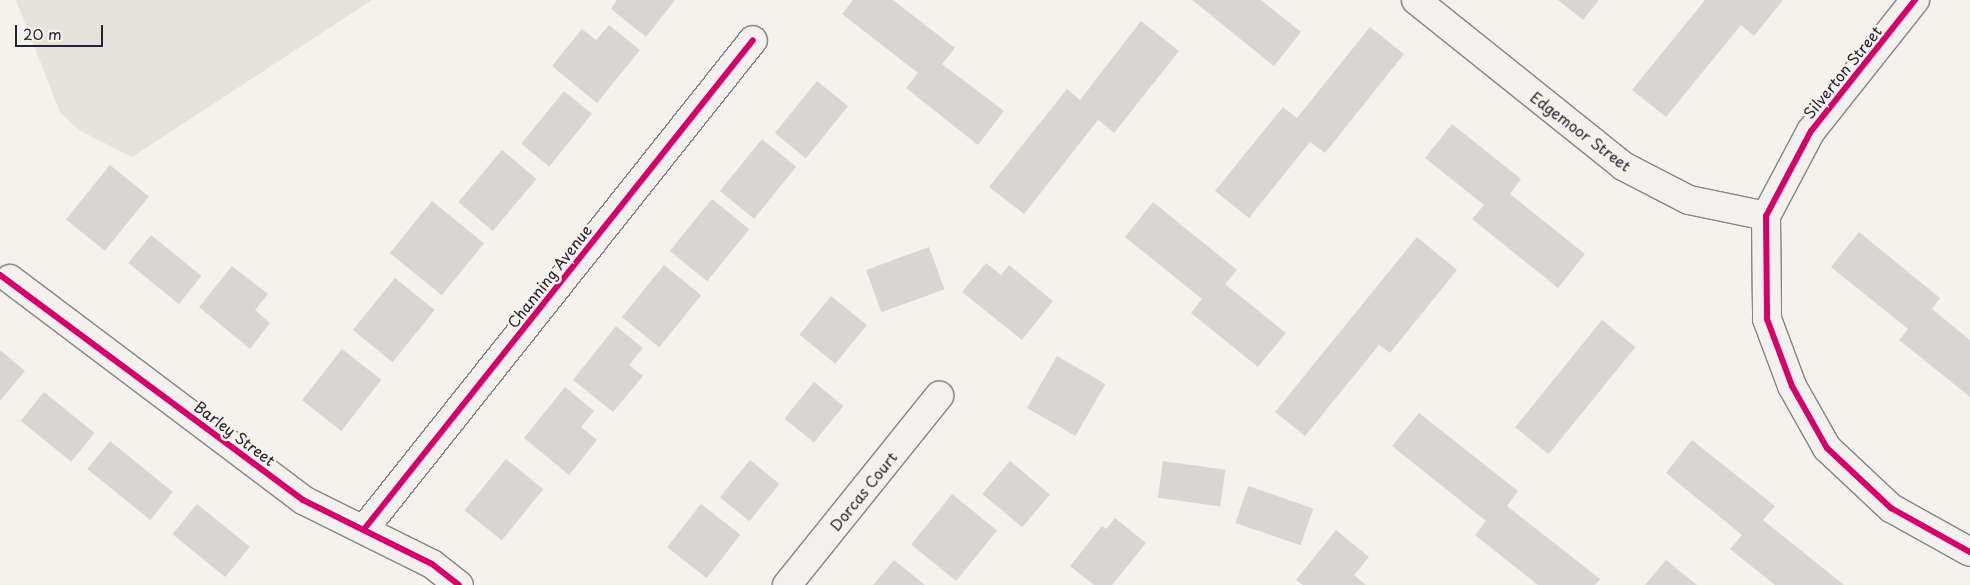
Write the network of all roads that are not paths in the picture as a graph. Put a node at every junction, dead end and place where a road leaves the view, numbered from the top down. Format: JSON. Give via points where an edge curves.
{"nodes":[{"id":1,"x":1416,"y":0,"type":"edge"},
{"id":2,"x":1915,"y":0,"type":"edge"},
{"id":3,"x":753,"y":40,"type":"dead end"},
{"id":4,"x":1766,"y":216,"type":"junction"},
{"id":5,"x":10,"y":279,"type":"dead end"},
{"id":6,"x":939,"y":396,"type":"dead end"},
{"id":7,"x":365,"y":528,"type":"junction"},
{"id":8,"x":1970,"y":552,"type":"edge"},
{"id":9,"x":459,"y":585,"type":"edge"},
{"id":10,"x":787,"y":585,"type":"edge"}],
"edges":[{"from":1,"to":4,"type":"street","name":"Edgemoor Street","via":[[1623,166],[1689,200]]},
{"from":2,"to":4,"type":"street","name":"Silverton Street","via":[[1811,131]]},
{"from":3,"to":7,"type":"street","name":"Channing Avenue"},
{"from":4,"to":8,"type":"street","via":[[1767,319],[1792,386],[1827,448],[1891,508]]},
{"from":5,"to":7,"type":"street","name":"Barley Street","via":[[303,500]]},
{"from":6,"to":10,"type":"street","name":"Dorcas Court"},
{"from":7,"to":9,"type":"street","name":"Barley Street","via":[[432,564]]}]}
